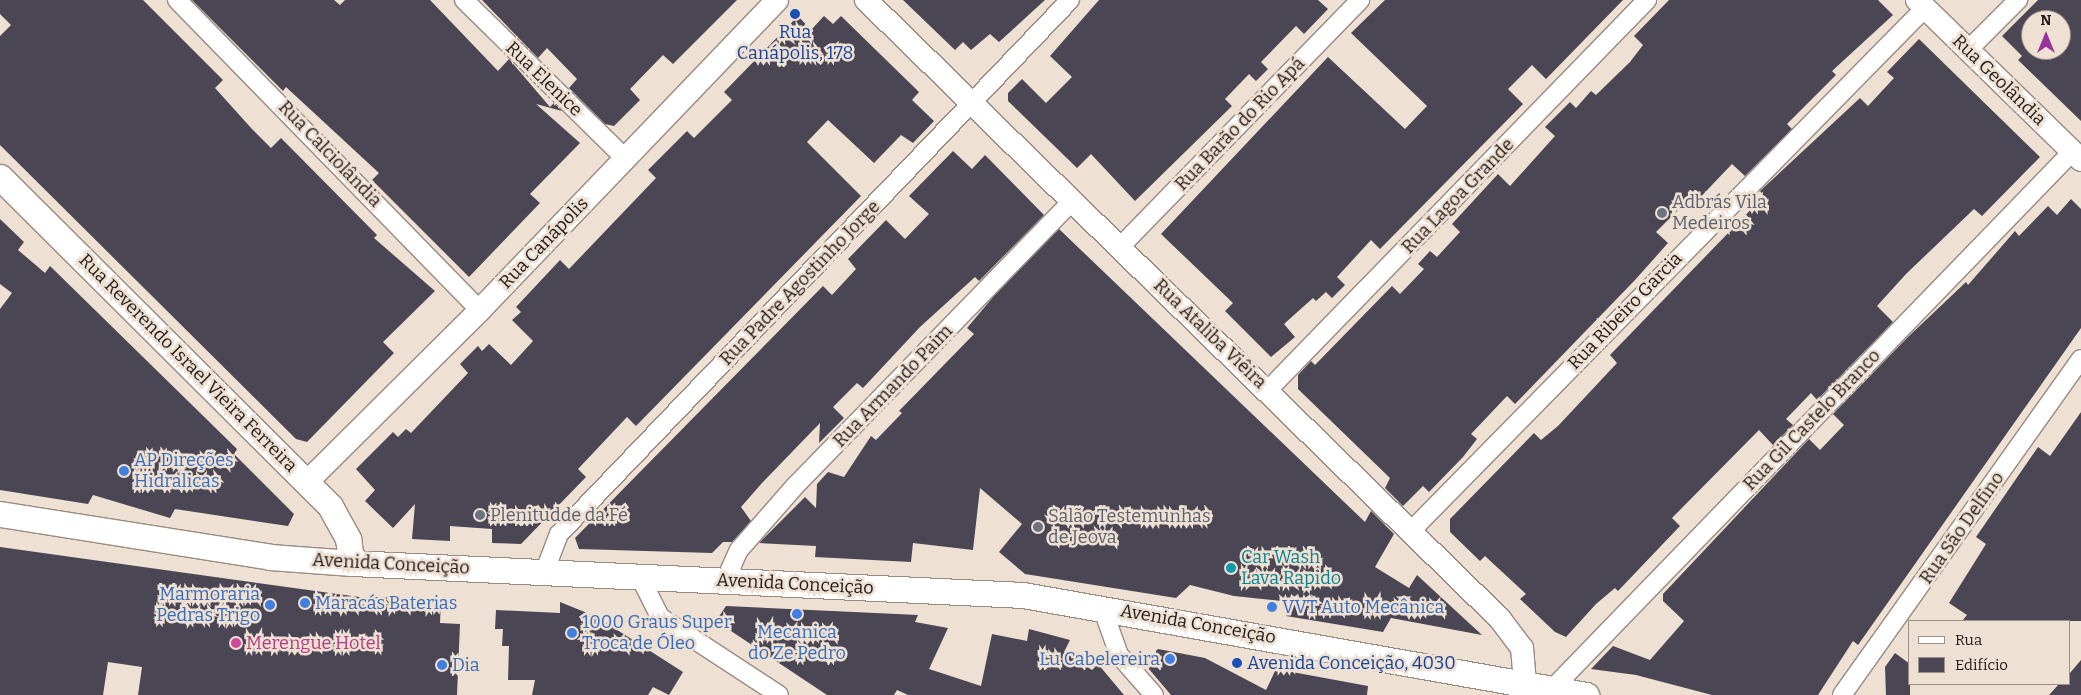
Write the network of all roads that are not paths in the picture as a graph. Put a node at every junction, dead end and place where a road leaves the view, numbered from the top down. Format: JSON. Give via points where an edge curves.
{"nodes":[{"id":1,"x":177,"y":0,"type":"edge"},
{"id":2,"x":464,"y":0,"type":"edge"},
{"id":3,"x":777,"y":0,"type":"edge"},
{"id":4,"x":866,"y":0,"type":"edge"},
{"id":5,"x":1070,"y":0,"type":"edge"},
{"id":6,"x":1360,"y":0,"type":"edge"},
{"id":7,"x":1647,"y":0,"type":"edge"},
{"id":8,"x":2018,"y":0,"type":"edge"},
{"id":9,"x":1921,"y":4,"type":"edge"},
{"id":10,"x":1968,"y":50,"type":"junction"},
{"id":11,"x":972,"y":102,"type":"junction"},
{"id":12,"x":2077,"y":156,"type":"edge"},
{"id":13,"x":625,"y":158,"type":"junction"},
{"id":14,"x":0,"y":177,"type":"edge"},
{"id":15,"x":1073,"y":200,"type":"junction"},
{"id":16,"x":1120,"y":248,"type":"junction"},
{"id":17,"x":480,"y":310,"type":"junction"},
{"id":18,"x":2081,"y":359,"type":"edge"},
{"id":19,"x":1268,"y":390,"type":"junction"},
{"id":20,"x":306,"y":482,"type":"junction"},
{"id":21,"x":0,"y":514,"type":"edge"},
{"id":22,"x":1412,"y":530,"type":"junction"},
{"id":23,"x":352,"y":563,"type":"junction"},
{"id":24,"x":544,"y":573,"type":"junction"},
{"id":25,"x":640,"y":577,"type":"junction"},
{"id":26,"x":725,"y":581,"type":"junction"},
{"id":27,"x":1102,"y":607,"type":"junction"},
{"id":28,"x":1553,"y":688,"type":"junction"},
{"id":29,"x":1526,"y":689,"type":"edge"},
{"id":30,"x":779,"y":695,"type":"edge"},
{"id":31,"x":1154,"y":695,"type":"edge"},
{"id":32,"x":1586,"y":695,"type":"edge"},
{"id":33,"x":1842,"y":695,"type":"edge"}],
"edges":[{"from":1,"to":17,"type":"street","name":"Rua Calciolândia"},
{"from":2,"to":13,"type":"street","name":"Rua Elenice"},
{"from":3,"to":13,"type":"street","name":"Rua Canápolis"},
{"from":4,"to":11,"type":"street","name":"Rua Ataliba Viêira"},
{"from":5,"to":11,"type":"street","name":"Rua Padre Agostinho Jorge"},
{"from":6,"to":16,"type":"street","name":"Rua Barão do Rio Apá"},
{"from":7,"to":19,"type":"street","name":"Rua Lagoa Grande"},
{"from":8,"to":10,"type":"street"},
{"from":9,"to":10,"type":"street","name":"Rua Geolândia"},
{"from":9,"to":22,"type":"street","name":"Rua Ribeiro Garcia"},
{"from":10,"to":12,"type":"street","name":"Rua Geolândia"},
{"from":11,"to":15,"type":"street","name":"Rua Ataliba Viêira"},
{"from":11,"to":24,"type":"street","name":"Rua Padre Agostinho Jorge","via":[[558,534]]},
{"from":12,"to":28,"type":"street","name":"Rua Gil Castelo Branco"},
{"from":13,"to":17,"type":"street","name":"Rua Canápolis"},
{"from":14,"to":20,"type":"main road","name":"Rua Reverendo Israel Vieira Ferreira"},
{"from":15,"to":16,"type":"street","name":"Rua Ataliba Viêira"},
{"from":15,"to":26,"type":"street","name":"Rua Armando Paim","via":[[796,486],[740,550]]},
{"from":16,"to":19,"type":"street","name":"Rua Ataliba Viêira"},
{"from":17,"to":20,"type":"street","name":"Rua Canápolis"},
{"from":18,"to":33,"type":"street","name":"Rua São Delfino"},
{"from":19,"to":22,"type":"street","name":"Rua Ataliba Viêira"},
{"from":20,"to":23,"type":"main road","name":"Rua Reverendo Israel Vieira Ferreira","via":[[339,519]]},
{"from":21,"to":23,"type":"main road","name":"Avenida Conceição","via":[[270,556]]},
{"from":22,"to":29,"type":"street","name":"Rua Ataliba Viêira","via":[[1516,637],[1525,658]]},
{"from":23,"to":24,"type":"main road","name":"Avenida Conceição"},
{"from":24,"to":25,"type":"main road","name":"Avenida Conceição"},
{"from":25,"to":26,"type":"main road","name":"Avenida Conceição"},
{"from":25,"to":30,"type":"street","via":[[652,607],[666,623]]},
{"from":26,"to":27,"type":"main road","name":"Avenida Conceição","via":[[1023,595]]},
{"from":27,"to":29,"type":"main road","name":"Avenida Conceição"},
{"from":27,"to":31,"type":"street","via":[[1119,655]]},
{"from":28,"to":29,"type":"main road","name":"Avenida Conceição"},
{"from":28,"to":32,"type":"main road","name":"Avenida Conceição"}]}
